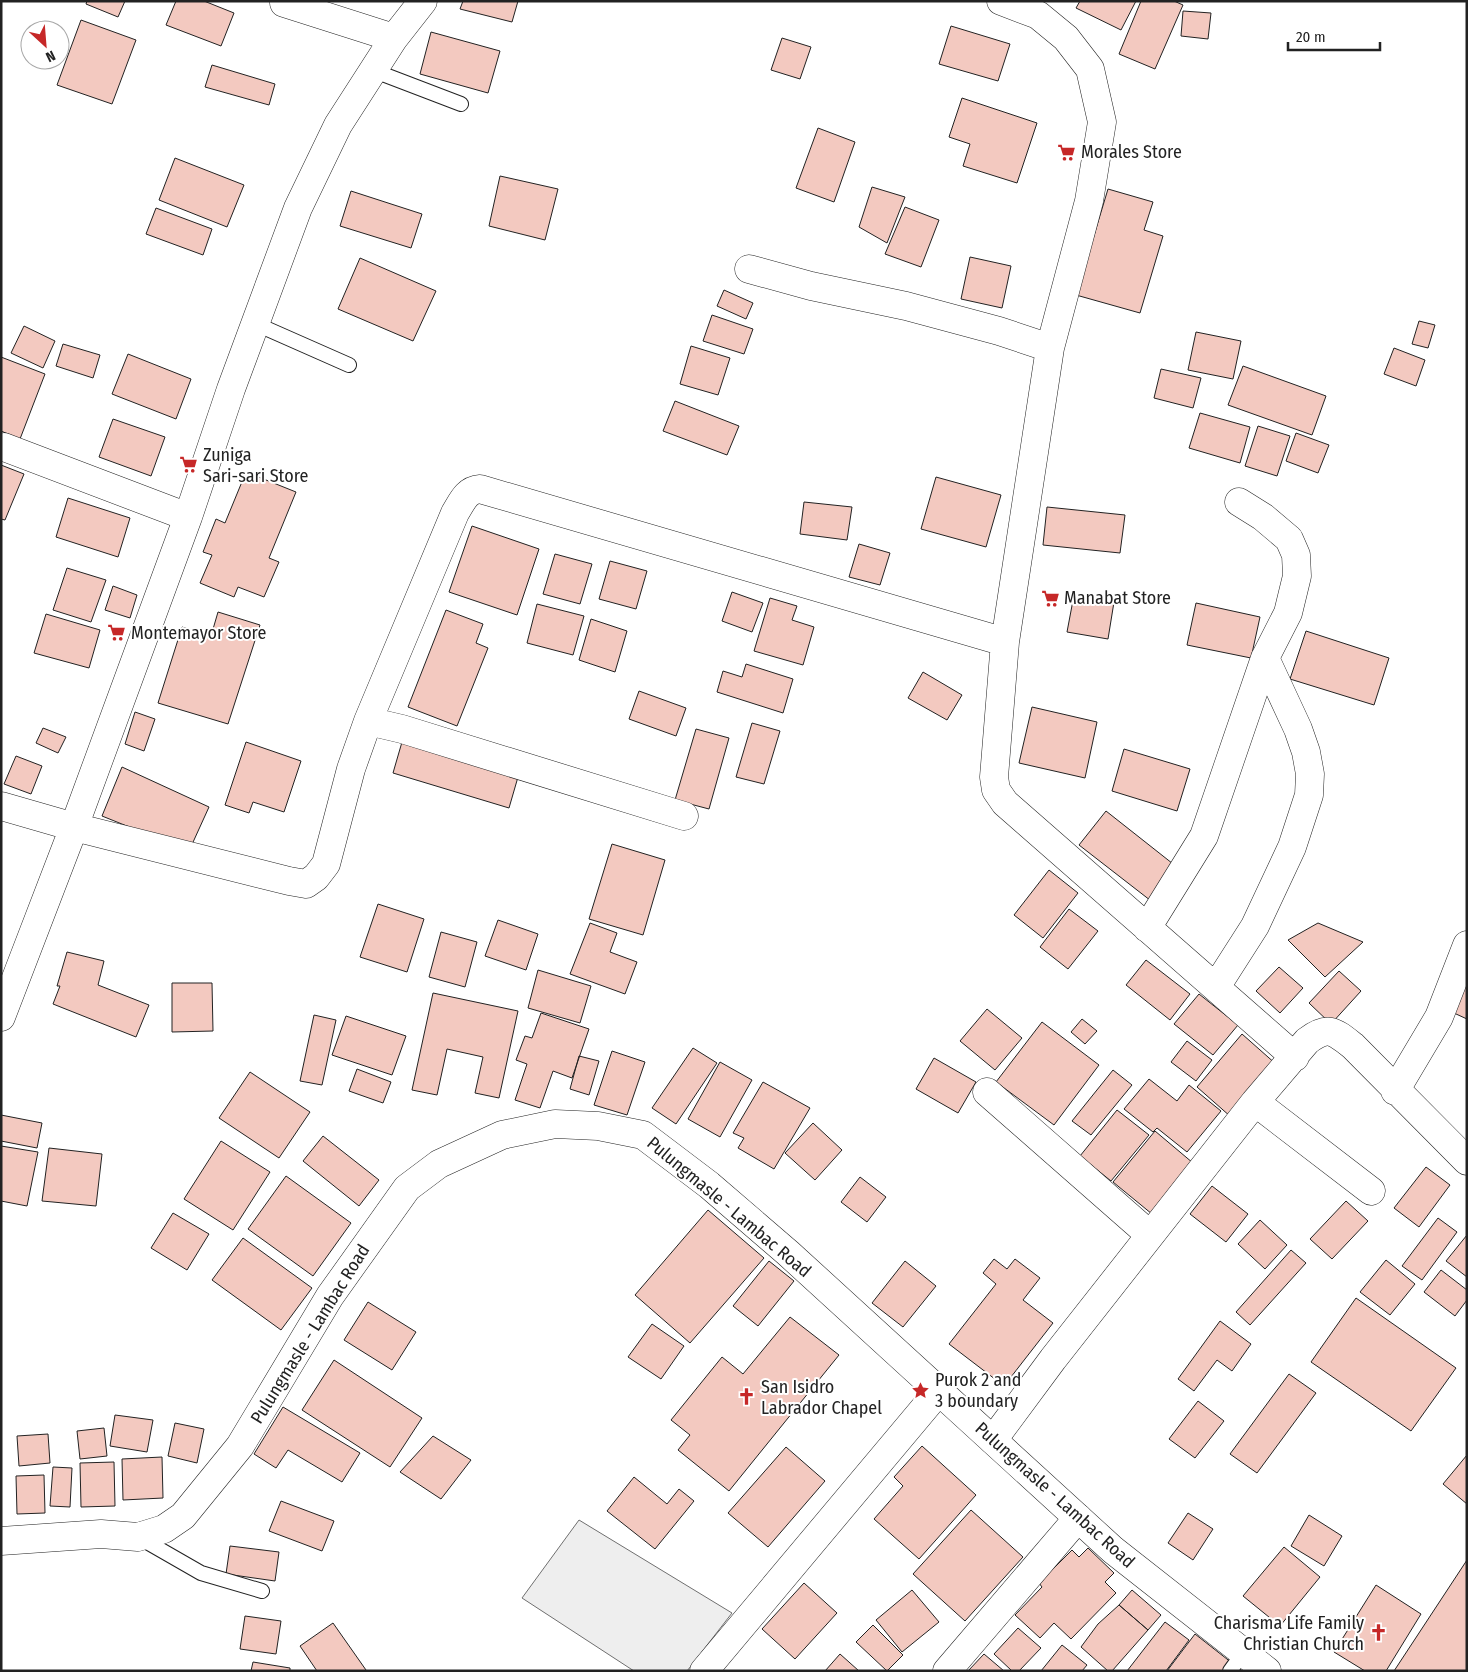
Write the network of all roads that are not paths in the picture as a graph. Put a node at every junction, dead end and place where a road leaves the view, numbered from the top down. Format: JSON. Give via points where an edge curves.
{"nodes":[{"id":1,"x":423,"y":1,"type":"edge"},
{"id":2,"x":1001,"y":1,"type":"edge"},
{"id":3,"x":284,"y":3,"type":"dead end"},
{"id":4,"x":1039,"y":8,"type":"edge"},
{"id":5,"x":394,"y":38,"type":"junction"},
{"id":6,"x":372,"y":70,"type":"junction"},
{"id":7,"x":461,"y":104,"type":"dead end"},
{"id":8,"x":749,"y":269,"type":"dead end"},
{"id":9,"x":256,"y":324,"type":"junction"},
{"id":10,"x":1050,"y":348,"type":"junction"},
{"id":11,"x":348,"y":365,"type":"dead end"},
{"id":12,"x":4,"y":447,"type":"dead end"},
{"id":13,"x":1239,"y":502,"type":"dead end"},
{"id":14,"x":188,"y":517,"type":"junction"},
{"id":15,"x":1005,"y":642,"type":"junction"},
{"id":16,"x":1265,"y":658,"type":"junction"},
{"id":17,"x":368,"y":721,"type":"junction"},
{"id":18,"x":1,"y":806,"type":"edge"},
{"id":19,"x":684,"y":816,"type":"dead end"},
{"id":20,"x":74,"y":827,"type":"junction"},
{"id":21,"x":1147,"y":928,"type":"junction"},
{"id":22,"x":1467,"y":945,"type":"edge"},
{"id":23,"x":1216,"y":987,"type":"junction"},
{"id":24,"x":1,"y":1017,"type":"edge"},
{"id":25,"x":1295,"y":1056,"type":"junction"},
{"id":26,"x":1395,"y":1091,"type":"junction"},
{"id":27,"x":987,"y":1092,"type":"dead end"},
{"id":28,"x":1255,"y":1102,"type":"junction"},
{"id":29,"x":1467,"y":1161,"type":"edge"},
{"id":30,"x":1371,"y":1191,"type":"dead end"},
{"id":31,"x":1150,"y":1235,"type":"junction"},
{"id":32,"x":938,"y":1392,"type":"junction"},
{"id":33,"x":993,"y":1440,"type":"junction"},
{"id":34,"x":1078,"y":1518,"type":"junction"},
{"id":35,"x":138,"y":1537,"type":"junction"},
{"id":36,"x":1,"y":1541,"type":"edge"},
{"id":37,"x":262,"y":1591,"type":"dead end"},
{"id":38,"x":1237,"y":1662,"type":"edge"},
{"id":39,"x":704,"y":1671,"type":"edge"},
{"id":40,"x":947,"y":1671,"type":"edge"},
{"id":41,"x":1266,"y":1671,"type":"edge"}],
"edges":[{"from":1,"to":5,"type":"street"},
{"from":2,"to":4,"type":"street"},
{"from":3,"to":5,"type":"street"},
{"from":4,"to":10,"type":"street","via":[[1090,69],[1102,122],[1089,201]]},
{"from":5,"to":6,"type":"street"},
{"from":6,"to":7,"type":"lane"},
{"from":6,"to":9,"type":"street","via":[[338,125],[298,208]]},
{"from":8,"to":10,"type":"street","via":[[906,306]]},
{"from":9,"to":11,"type":"lane"},
{"from":9,"to":14,"type":"street"},
{"from":10,"to":15,"type":"street"},
{"from":12,"to":14,"type":"street"},
{"from":13,"to":16,"type":"street","via":[[1289,539],[1296,554],[1297,576],[1288,613]]},
{"from":14,"to":20,"type":"street"},
{"from":15,"to":17,"type":"street","via":[[473,489],[466,494],[455,513]]},
{"from":15,"to":21,"type":"street","via":[[994,777],[996,790],[1004,803]]},
{"from":16,"to":21,"type":"street","via":[[1204,836]]},
{"from":16,"to":23,"type":"street","via":[[1306,752],[1309,795],[1292,847],[1255,926]]},
{"from":17,"to":19,"type":"street"},
{"from":17,"to":20,"type":"street","via":[[351,769],[326,864],[316,878],[306,884]]},
{"from":18,"to":20,"type":"street"},
{"from":20,"to":24,"type":"street"},
{"from":21,"to":23,"type":"street"},
{"from":22,"to":26,"type":"street","via":[[1439,1017]]},
{"from":23,"to":25,"type":"street"},
{"from":25,"to":26,"type":"street","via":[[1318,1033],[1328,1031],[1353,1046]]},
{"from":25,"to":28,"type":"street"},
{"from":26,"to":29,"type":"street"},
{"from":27,"to":31,"type":"street","via":[[1041,1132]]},
{"from":28,"to":30,"type":"street"},
{"from":28,"to":31,"type":"street"},
{"from":31,"to":33,"type":"street"},
{"from":32,"to":33,"type":"street","name":"Pulungmasle - Lambac Road"},
{"from":32,"to":35,"type":"street","name":"Pulungmasle - Lambac Road","via":[[788,1253],[643,1135],[598,1126],[555,1124],[502,1135],[439,1164],[407,1188],[330,1296],[240,1446],[184,1516],[164,1529]]},
{"from":32,"to":39,"type":"street"},
{"from":33,"to":34,"type":"street","name":"Pulungmasle - Lambac Road"},
{"from":34,"to":38,"type":"street","name":"Pulungmasle - Lambac Road"},
{"from":34,"to":40,"type":"street"},
{"from":35,"to":36,"type":"street","name":"Pulungmasle - Lambac Road","via":[[101,1534]]},
{"from":35,"to":37,"type":"lane","via":[[201,1573]]},
{"from":38,"to":41,"type":"street","name":"Pulungmasle - Lambac Road"}]}
